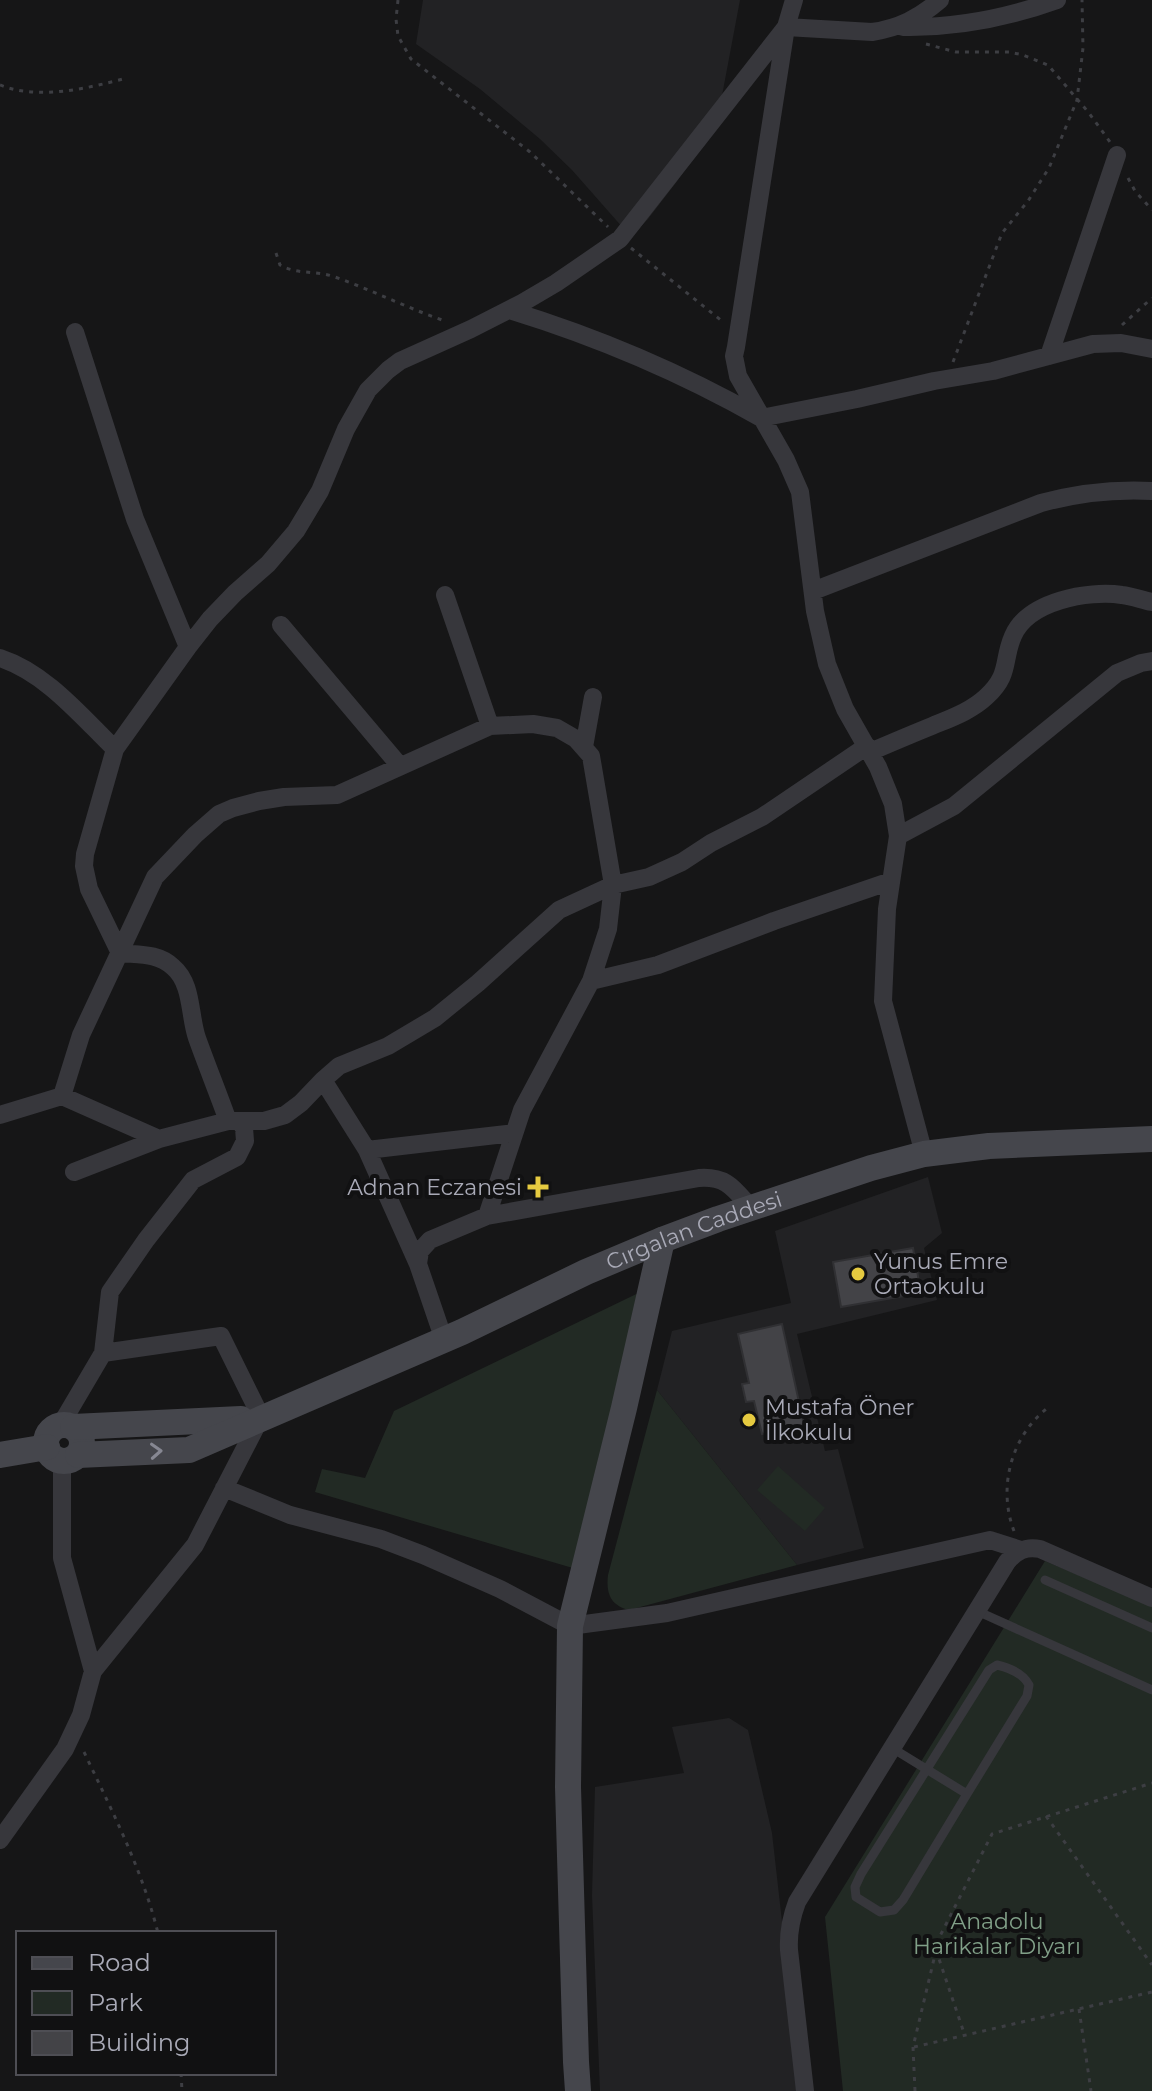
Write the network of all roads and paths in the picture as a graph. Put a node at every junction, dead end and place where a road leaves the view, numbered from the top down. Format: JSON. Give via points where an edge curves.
{"nodes":[{"id":1,"x":398,"y":0,"type":"edge"},
{"id":2,"x":794,"y":0,"type":"edge"},
{"id":3,"x":940,"y":0,"type":"edge"},
{"id":4,"x":1057,"y":0,"type":"edge"},
{"id":5,"x":1082,"y":0,"type":"edge"},
{"id":6,"x":786,"y":27,"type":"junction"},
{"id":7,"x":895,"y":27,"type":"junction"},
{"id":8,"x":123,"y":79,"type":"dead end"},
{"id":9,"x":0,"y":85,"type":"edge"},
{"id":10,"x":1077,"y":100,"type":"junction"},
{"id":11,"x":1117,"y":155,"type":"dead end"},
{"id":12,"x":620,"y":239,"type":"junction"},
{"id":13,"x":276,"y":253,"type":"dead end"},
{"id":14,"x":1152,"y":298,"type":"edge"},
{"id":15,"x":509,"y":310,"type":"junction"},
{"id":16,"x":471,"y":329,"type":"junction"},
{"id":17,"x":75,"y":332,"type":"dead end"},
{"id":18,"x":738,"y":333,"type":"junction"},
{"id":19,"x":1107,"y":343,"type":"junction"},
{"id":20,"x":1152,"y":349,"type":"edge"},
{"id":21,"x":1049,"y":356,"type":"junction"},
{"id":22,"x":946,"y":379,"type":"junction"},
{"id":23,"x":761,"y":418,"type":"junction"},
{"id":24,"x":1152,"y":491,"type":"edge"},
{"id":25,"x":813,"y":591,"type":"junction"},
{"id":26,"x":445,"y":595,"type":"dead end"},
{"id":27,"x":1152,"y":602,"type":"edge"},
{"id":28,"x":281,"y":625,"type":"dead end"},
{"id":29,"x":188,"y":647,"type":"junction"},
{"id":30,"x":0,"y":658,"type":"edge"},
{"id":31,"x":1152,"y":661,"type":"edge"},
{"id":32,"x":593,"y":697,"type":"dead end"},
{"id":33,"x":490,"y":726,"type":"junction"},
{"id":34,"x":584,"y":747,"type":"junction"},
{"id":35,"x":115,"y":749,"type":"junction"},
{"id":36,"x":868,"y":749,"type":"junction"},
{"id":37,"x":400,"y":766,"type":"junction"},
{"id":38,"x":898,"y":836,"type":"junction"},
{"id":39,"x":891,"y":881,"type":"junction"},
{"id":40,"x":613,"y":885,"type":"junction"},
{"id":41,"x":120,"y":953,"type":"junction"},
{"id":42,"x":591,"y":981,"type":"junction"},
{"id":43,"x":323,"y":1080,"type":"junction"},
{"id":44,"x":62,"y":1096,"type":"junction"},
{"id":45,"x":0,"y":1115,"type":"edge"},
{"id":46,"x":234,"y":1122,"type":"junction"},
{"id":47,"x":514,"y":1133,"type":"junction"},
{"id":48,"x":159,"y":1139,"type":"junction"},
{"id":49,"x":1152,"y":1139,"type":"edge"},
{"id":50,"x":367,"y":1150,"type":"junction"},
{"id":51,"x":924,"y":1154,"type":"junction"},
{"id":52,"x":74,"y":1172,"type":"dead end"},
{"id":53,"x":751,"y":1208,"type":"junction"},
{"id":54,"x":487,"y":1216,"type":"junction"},
{"id":55,"x":662,"y":1240,"type":"junction"},
{"id":56,"x":418,"y":1264,"type":"junction"},
{"id":57,"x":444,"y":1340,"type":"junction"},
{"id":58,"x":103,"y":1353,"type":"junction"},
{"id":59,"x":1050,"y":1406,"type":"dead end"},
{"id":60,"x":261,"y":1417,"type":"junction"},
{"id":61,"x":64,"y":1443,"type":"junction"},
{"id":62,"x":0,"y":1455,"type":"edge"},
{"id":63,"x":224,"y":1488,"type":"junction"},
{"id":64,"x":1021,"y":1550,"type":"junction"},
{"id":65,"x":1045,"y":1580,"type":"dead end"},
{"id":66,"x":1152,"y":1598,"type":"edge"},
{"id":67,"x":977,"y":1611,"type":"junction"},
{"id":68,"x":570,"y":1626,"type":"junction"},
{"id":69,"x":1152,"y":1628,"type":"edge"},
{"id":70,"x":93,"y":1671,"type":"junction"},
{"id":71,"x":1152,"y":1690,"type":"edge"},
{"id":72,"x":74,"y":1732,"type":"junction"},
{"id":73,"x":892,"y":1748,"type":"junction"},
{"id":74,"x":926,"y":1768,"type":"junction"},
{"id":75,"x":1152,"y":1783,"type":"edge"},
{"id":76,"x":967,"y":1794,"type":"junction"},
{"id":77,"x":1046,"y":1816,"type":"junction"},
{"id":78,"x":2,"y":1834,"type":"edge"},
{"id":79,"x":157,"y":1931,"type":"edge"},
{"id":80,"x":936,"y":1950,"type":"junction"},
{"id":81,"x":1152,"y":1965,"type":"edge"},
{"id":82,"x":1152,"y":1992,"type":"edge"},
{"id":83,"x":1079,"y":2009,"type":"junction"},
{"id":84,"x":965,"y":2035,"type":"junction"},
{"id":85,"x":913,"y":2047,"type":"junction"},
{"id":86,"x":578,"y":2091,"type":"edge"},
{"id":87,"x":805,"y":2091,"type":"edge"},
{"id":88,"x":915,"y":2091,"type":"edge"},
{"id":89,"x":1091,"y":2091,"type":"edge"}],
"edges":[{"from":1,"to":12,"type":"path","via":[[398,36],[411,59],[530,152]]},
{"from":2,"to":6,"type":"street"},
{"from":3,"to":7,"type":"street"},
{"from":4,"to":7,"type":"street","via":[[970,23]]},
{"from":5,"to":10,"type":"path"},
{"from":6,"to":7,"type":"street","via":[[872,32]]},
{"from":6,"to":12,"type":"street"},
{"from":6,"to":18,"type":"street"},
{"from":7,"to":10,"type":"path","via":[[943,50],[1009,52],[1036,60],[1048,65]]},
{"from":8,"to":9,"type":"path","via":[[53,90]]},
{"from":10,"to":22,"type":"path","via":[[1049,168],[1002,233]]},
{"from":11,"to":21,"type":"street"},
{"from":12,"to":15,"type":"street"},
{"from":12,"to":18,"type":"path"},
{"from":13,"to":16,"type":"path","via":[[280,265],[289,270],[326,274]]},
{"from":14,"to":19,"type":"path"},
{"from":15,"to":16,"type":"street"},
{"from":15,"to":23,"type":"street","via":[[633,353]]},
{"from":16,"to":29,"type":"street","via":[[400,361],[368,390],[296,531]]},
{"from":17,"to":29,"type":"street","via":[[135,519]]},
{"from":18,"to":23,"type":"street","via":[[738,376]]},
{"from":19,"to":20,"type":"street"},
{"from":19,"to":21,"type":"street"},
{"from":21,"to":22,"type":"street"},
{"from":22,"to":23,"type":"street"},
{"from":23,"to":25,"type":"street","via":[[800,492]]},
{"from":24,"to":25,"type":"street","via":[[1101,491],[1041,503]]},
{"from":25,"to":36,"type":"street","via":[[827,664]]},
{"from":26,"to":33,"type":"street"},
{"from":27,"to":36,"type":"street","via":[[1093,595],[1035,611],[1017,629],[1003,674],[985,698],[965,712]]},
{"from":28,"to":37,"type":"street"},
{"from":29,"to":35,"type":"street"},
{"from":30,"to":35,"type":"street","via":[[44,683]]},
{"from":31,"to":38,"type":"street","via":[[1117,673],[954,806]]},
{"from":32,"to":34,"type":"street"},
{"from":33,"to":34,"type":"street","via":[[545,725],[568,733]]},
{"from":33,"to":37,"type":"street"},
{"from":34,"to":40,"type":"street","via":[[591,756]]},
{"from":35,"to":41,"type":"street","via":[[84,866],[89,889]]},
{"from":36,"to":38,"type":"street","via":[[893,804]]},
{"from":36,"to":40,"type":"street","via":[[682,862]]},
{"from":37,"to":41,"type":"street","via":[[337,795],[259,801],[219,814],[155,877]]},
{"from":38,"to":39,"type":"street"},
{"from":39,"to":42,"type":"street","via":[[658,965]]},
{"from":39,"to":51,"type":"street","via":[[883,1001]]},
{"from":40,"to":42,"type":"street","via":[[608,929]]},
{"from":40,"to":43,"type":"street","via":[[559,910],[435,1018],[388,1046],[339,1066]]},
{"from":41,"to":44,"type":"street","via":[[81,1035]]},
{"from":41,"to":46,"type":"street","via":[[153,956],[182,978],[195,1034]]},
{"from":42,"to":47,"type":"street"},
{"from":43,"to":46,"type":"street","via":[[285,1115]]},
{"from":43,"to":50,"type":"street"},
{"from":44,"to":45,"type":"street"},
{"from":44,"to":48,"type":"street"},
{"from":46,"to":48,"type":"street"},
{"from":46,"to":58,"type":"street","via":[[246,1134],[241,1152],[193,1180],[110,1292]]},
{"from":47,"to":50,"type":"street"},
{"from":47,"to":54,"type":"street"},
{"from":48,"to":52,"type":"street"},
{"from":49,"to":51,"type":"street","name":"Cırgalan Caddesi"},
{"from":50,"to":56,"type":"street"},
{"from":51,"to":53,"type":"street","name":"Cırgalan Caddesi"},
{"from":53,"to":54,"type":"street","via":[[729,1183],[707,1177]]},
{"from":53,"to":55,"type":"street","name":"Cırgalan Caddesi"},
{"from":54,"to":56,"type":"street","via":[[430,1240],[420,1251]]},
{"from":55,"to":57,"type":"street","name":"Cırgalan Caddesi"},
{"from":55,"to":68,"type":"street"},
{"from":56,"to":57,"type":"street"},
{"from":57,"to":60,"type":"street","name":"Cırgalan Caddesi"},
{"from":58,"to":60,"type":"street","via":[[221,1336]]},
{"from":58,"to":61,"type":"street"},
{"from":59,"to":64,"type":"path","via":[[1023,1433],[1010,1469],[1008,1515]]},
{"from":60,"to":61,"type":"street","name":"Cırgalan Caddesi"},
{"from":60,"to":63,"type":"street"},
{"from":61,"to":62,"type":"street","name":"Cırgalan Caddesi"},
{"from":61,"to":70,"type":"street","via":[[62,1558]]},
{"from":63,"to":68,"type":"street","via":[[290,1515],[423,1555]]},
{"from":63,"to":70,"type":"street","via":[[195,1545]]},
{"from":64,"to":66,"type":"street","via":[[1040,1549]]},
{"from":64,"to":67,"type":"street","via":[[1007,1562]]},
{"from":64,"to":68,"type":"street","via":[[990,1540],[667,1613]]},
{"from":65,"to":69,"type":"lane"},
{"from":67,"to":71,"type":"lane"},
{"from":67,"to":73,"type":"street"},
{"from":68,"to":86,"type":"street"},
{"from":70,"to":72,"type":"street"},
{"from":72,"to":78,"type":"street"},
{"from":72,"to":79,"type":"path","via":[[130,1851]]},
{"from":73,"to":74,"type":"lane"},
{"from":73,"to":87,"type":"street","via":[[797,1902],[789,1926]]},
{"from":74,"to":76,"type":"lane"},
{"from":74,"to":76,"type":"lane","via":[[989,1670],[997,1665],[1025,1677],[1027,1696]]},
{"from":74,"to":76,"type":"lane","via":[[861,1874],[856,1897],[880,1912],[894,1910]]},
{"from":75,"to":77,"type":"path"},
{"from":77,"to":80,"type":"path","via":[[992,1834]]},
{"from":77,"to":81,"type":"path"},
{"from":80,"to":84,"type":"path"},
{"from":80,"to":85,"type":"path"},
{"from":82,"to":83,"type":"path"},
{"from":83,"to":84,"type":"path"},
{"from":83,"to":89,"type":"path"},
{"from":84,"to":85,"type":"path"},
{"from":85,"to":88,"type":"path"}]}
